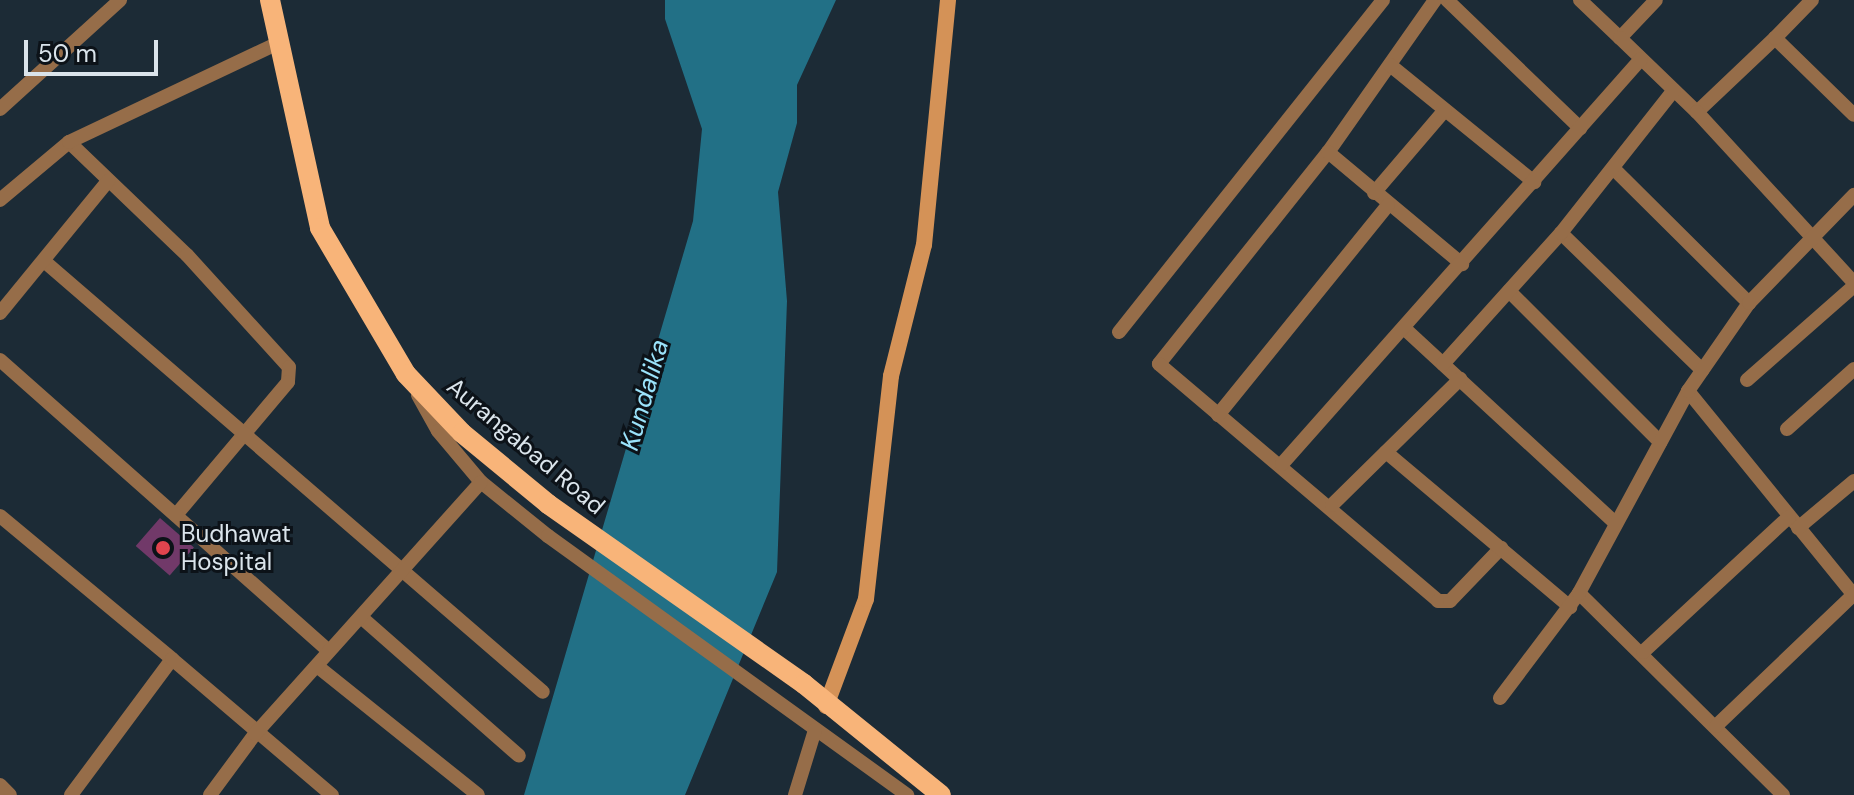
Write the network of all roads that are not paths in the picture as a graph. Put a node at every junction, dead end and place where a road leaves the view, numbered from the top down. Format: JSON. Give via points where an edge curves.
{"nodes":[{"id":1,"x":120,"y":0,"type":"edge"},
{"id":2,"x":270,"y":0,"type":"edge"},
{"id":3,"x":948,"y":0,"type":"edge"},
{"id":4,"x":1383,"y":0,"type":"edge"},
{"id":5,"x":1435,"y":0,"type":"edge"},
{"id":6,"x":1447,"y":0,"type":"edge"},
{"id":7,"x":1580,"y":0,"type":"edge"},
{"id":8,"x":1656,"y":0,"type":"edge"},
{"id":9,"x":1812,"y":0,"type":"edge"},
{"id":10,"x":1620,"y":38,"type":"junction"},
{"id":11,"x":1775,"y":38,"type":"junction"},
{"id":12,"x":278,"y":43,"type":"junction"},
{"id":13,"x":1641,"y":59,"type":"junction"},
{"id":14,"x":1390,"y":65,"type":"junction"},
{"id":15,"x":1674,"y":90,"type":"junction"},
{"id":16,"x":0,"y":109,"type":"edge"},
{"id":17,"x":1445,"y":110,"type":"junction"},
{"id":18,"x":1697,"y":112,"type":"junction"},
{"id":19,"x":1854,"y":115,"type":"edge"},
{"id":20,"x":1580,"y":128,"type":"junction"},
{"id":21,"x":69,"y":142,"type":"junction"},
{"id":22,"x":1328,"y":152,"type":"junction"},
{"id":23,"x":1613,"y":168,"type":"junction"},
{"id":24,"x":108,"y":181,"type":"junction"},
{"id":25,"x":1534,"y":182,"type":"junction"},
{"id":26,"x":1374,"y":193,"type":"junction"},
{"id":27,"x":1854,"y":195,"type":"edge"},
{"id":28,"x":0,"y":200,"type":"edge"},
{"id":29,"x":1388,"y":205,"type":"junction"},
{"id":30,"x":1561,"y":233,"type":"junction"},
{"id":31,"x":1811,"y":234,"type":"junction"},
{"id":32,"x":44,"y":261,"type":"junction"},
{"id":33,"x":1462,"y":264,"type":"junction"},
{"id":34,"x":1854,"y":285,"type":"edge"},
{"id":35,"x":1509,"y":291,"type":"junction"},
{"id":36,"x":1749,"y":303,"type":"junction"},
{"id":37,"x":0,"y":313,"type":"edge"},
{"id":38,"x":1405,"y":329,"type":"junction"},
{"id":39,"x":1119,"y":332,"type":"dead end"},
{"id":40,"x":0,"y":360,"type":"edge"},
{"id":41,"x":1443,"y":364,"type":"junction"},
{"id":42,"x":1854,"y":369,"type":"edge"},
{"id":43,"x":1702,"y":370,"type":"junction"},
{"id":44,"x":406,"y":374,"type":"junction"},
{"id":45,"x":1460,"y":379,"type":"junction"},
{"id":46,"x":1747,"y":380,"type":"dead end"},
{"id":47,"x":1688,"y":391,"type":"junction"},
{"id":48,"x":1218,"y":415,"type":"junction"},
{"id":49,"x":1787,"y":429,"type":"dead end"},
{"id":50,"x":245,"y":434,"type":"junction"},
{"id":51,"x":1660,"y":442,"type":"junction"},
{"id":52,"x":1386,"y":452,"type":"junction"},
{"id":53,"x":1282,"y":464,"type":"junction"},
{"id":54,"x":1854,"y":481,"type":"edge"},
{"id":55,"x":481,"y":482,"type":"junction"},
{"id":56,"x":1332,"y":505,"type":"junction"},
{"id":57,"x":176,"y":515,"type":"junction"},
{"id":58,"x":0,"y":516,"type":"edge"},
{"id":59,"x":1793,"y":523,"type":"junction"},
{"id":60,"x":1616,"y":524,"type":"junction"},
{"id":61,"x":1501,"y":548,"type":"junction"},
{"id":62,"x":404,"y":569,"type":"junction"},
{"id":63,"x":1579,"y":593,"type":"junction"},
{"id":64,"x":1854,"y":595,"type":"edge"},
{"id":65,"x":1570,"y":607,"type":"junction"},
{"id":66,"x":361,"y":617,"type":"junction"},
{"id":67,"x":329,"y":651,"type":"junction"},
{"id":68,"x":1643,"y":652,"type":"junction"},
{"id":69,"x":172,"y":659,"type":"junction"},
{"id":70,"x":317,"y":666,"type":"junction"},
{"id":71,"x":543,"y":692,"type":"dead end"},
{"id":72,"x":1500,"y":698,"type":"dead end"},
{"id":73,"x":826,"y":706,"type":"junction"},
{"id":74,"x":1716,"y":726,"type":"junction"},
{"id":75,"x":815,"y":730,"type":"junction"},
{"id":76,"x":255,"y":734,"type":"junction"},
{"id":77,"x":519,"y":756,"type":"dead end"},
{"id":78,"x":0,"y":785,"type":"edge"},
{"id":79,"x":10,"y":795,"type":"edge"},
{"id":80,"x":71,"y":795,"type":"edge"},
{"id":81,"x":210,"y":795,"type":"edge"},
{"id":82,"x":332,"y":795,"type":"edge"},
{"id":83,"x":478,"y":795,"type":"edge"},
{"id":84,"x":795,"y":795,"type":"edge"},
{"id":85,"x":907,"y":795,"type":"edge"},
{"id":86,"x":941,"y":795,"type":"edge"},
{"id":87,"x":1783,"y":795,"type":"edge"}],
"edges":[{"from":1,"to":16,"type":"street"},
{"from":2,"to":12,"type":"main road","name":"Aurangabad Road"},
{"from":3,"to":73,"type":"street","via":[[924,245],[891,376],[866,599]]},
{"from":4,"to":39,"type":"street"},
{"from":5,"to":14,"type":"street"},
{"from":6,"to":20,"type":"street"},
{"from":7,"to":10,"type":"street"},
{"from":8,"to":10,"type":"street"},
{"from":9,"to":11,"type":"street"},
{"from":10,"to":13,"type":"street"},
{"from":11,"to":18,"type":"street"},
{"from":11,"to":19,"type":"street"},
{"from":12,"to":21,"type":"street"},
{"from":12,"to":44,"type":"main road","name":"Aurangabad Road","via":[[320,228]]},
{"from":13,"to":15,"type":"street"},
{"from":13,"to":20,"type":"street"},
{"from":14,"to":17,"type":"street"},
{"from":14,"to":22,"type":"street"},
{"from":15,"to":18,"type":"street"},
{"from":15,"to":23,"type":"street"},
{"from":17,"to":25,"type":"street"},
{"from":17,"to":26,"type":"street"},
{"from":18,"to":31,"type":"street"},
{"from":20,"to":25,"type":"street"},
{"from":21,"to":24,"type":"street"},
{"from":21,"to":28,"type":"street"},
{"from":22,"to":26,"type":"street"},
{"from":22,"to":48,"type":"street","via":[[1160,360],[1163,371]]},
{"from":23,"to":30,"type":"street"},
{"from":23,"to":36,"type":"street"},
{"from":24,"to":32,"type":"street"},
{"from":24,"to":50,"type":"street","via":[[187,255],[289,367],[288,382]]},
{"from":25,"to":33,"type":"street"},
{"from":26,"to":29,"type":"street"},
{"from":27,"to":31,"type":"street"},
{"from":29,"to":33,"type":"street"},
{"from":29,"to":48,"type":"street"},
{"from":30,"to":35,"type":"street"},
{"from":30,"to":43,"type":"street"},
{"from":31,"to":34,"type":"street"},
{"from":31,"to":36,"type":"street"},
{"from":32,"to":37,"type":"street"},
{"from":32,"to":50,"type":"street"},
{"from":33,"to":38,"type":"street"},
{"from":34,"to":46,"type":"street"},
{"from":35,"to":41,"type":"street"},
{"from":35,"to":51,"type":"street"},
{"from":36,"to":43,"type":"street"},
{"from":38,"to":41,"type":"street"},
{"from":38,"to":53,"type":"street"},
{"from":40,"to":57,"type":"street"},
{"from":41,"to":45,"type":"street"},
{"from":42,"to":49,"type":"street"},
{"from":43,"to":47,"type":"street"},
{"from":44,"to":55,"type":"street","via":[[438,431]]},
{"from":44,"to":73,"type":"main road","name":"Aurangabad Road","via":[[462,433],[548,504],[804,684]]},
{"from":45,"to":52,"type":"street"},
{"from":45,"to":60,"type":"street"},
{"from":47,"to":51,"type":"street"},
{"from":47,"to":59,"type":"street"},
{"from":48,"to":53,"type":"street"},
{"from":50,"to":57,"type":"street"},
{"from":50,"to":62,"type":"street"},
{"from":51,"to":60,"type":"street"},
{"from":52,"to":56,"type":"street"},
{"from":52,"to":61,"type":"street"},
{"from":53,"to":56,"type":"street"},
{"from":54,"to":59,"type":"street"},
{"from":55,"to":62,"type":"street"},
{"from":55,"to":75,"type":"street"},
{"from":56,"to":61,"type":"street","via":[[1444,603]]},
{"from":57,"to":67,"type":"street"},
{"from":58,"to":69,"type":"street"},
{"from":59,"to":64,"type":"street"},
{"from":59,"to":68,"type":"street"},
{"from":60,"to":63,"type":"street"},
{"from":61,"to":65,"type":"street"},
{"from":62,"to":66,"type":"street"},
{"from":62,"to":71,"type":"street"},
{"from":63,"to":65,"type":"street"},
{"from":63,"to":68,"type":"street"},
{"from":64,"to":74,"type":"street"},
{"from":65,"to":72,"type":"street"},
{"from":66,"to":67,"type":"street"},
{"from":66,"to":77,"type":"street"},
{"from":67,"to":70,"type":"street"},
{"from":68,"to":74,"type":"street"},
{"from":69,"to":76,"type":"street"},
{"from":69,"to":80,"type":"street"},
{"from":70,"to":76,"type":"street"},
{"from":70,"to":83,"type":"street"},
{"from":73,"to":86,"type":"main road","name":"Aurangabad Road"},
{"from":74,"to":87,"type":"street"},
{"from":75,"to":84,"type":"street"},
{"from":75,"to":85,"type":"street"},
{"from":76,"to":81,"type":"street"},
{"from":76,"to":82,"type":"street"},
{"from":78,"to":79,"type":"street"}]}
